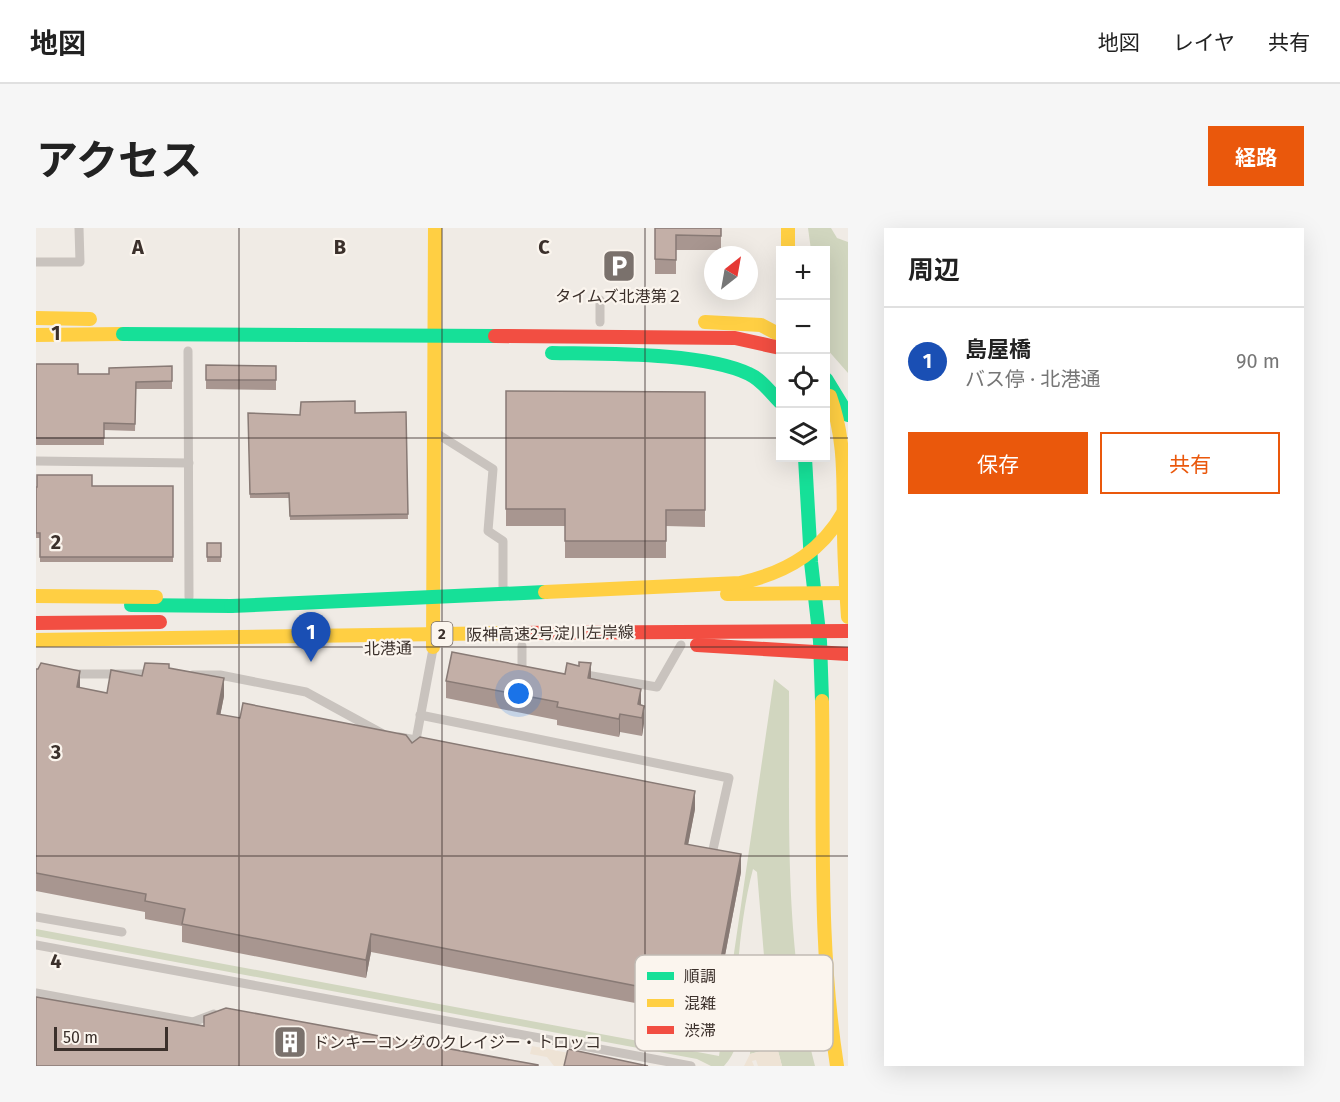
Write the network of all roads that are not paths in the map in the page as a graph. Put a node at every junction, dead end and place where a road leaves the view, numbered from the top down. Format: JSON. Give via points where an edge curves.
{"nodes":[{"id":1,"x":79,"y":228,"type":"edge"},
{"id":2,"x":435,"y":228,"type":"edge"},
{"id":3,"x":788,"y":228,"type":"edge"},
{"id":4,"x":788,"y":246,"type":"edge"},
{"id":5,"x":36,"y":262,"type":"edge"},
{"id":6,"x":600,"y":300,"type":"dead end"},
{"id":7,"x":36,"y":318,"type":"edge"},
{"id":8,"x":107,"y":319,"type":"dead end"},
{"id":9,"x":190,"y":320,"type":"dead end"},
{"id":10,"x":594,"y":322,"type":"joint"},
{"id":11,"x":691,"y":322,"type":"dead end"},
{"id":12,"x":435,"y":323,"type":"junction"},
{"id":13,"x":776,"y":333,"type":"edge"},
{"id":14,"x":36,"y":335,"type":"edge"},
{"id":15,"x":776,"y":347,"type":"edge"},
{"id":16,"x":36,"y":349,"type":"edge"},
{"id":17,"x":59,"y":349,"type":"dead end"},
{"id":18,"x":188,"y":351,"type":"dead end"},
{"id":19,"x":540,"y":353,"type":"dead end"},
{"id":20,"x":830,"y":385,"type":"edge"},
{"id":21,"x":776,"y":398,"type":"edge"},
{"id":22,"x":830,"y":400,"type":"edge"},
{"id":23,"x":848,"y":415,"type":"edge"},
{"id":24,"x":434,"y":432,"type":"junction"},
{"id":25,"x":36,"y":461,"type":"edge"},
{"id":26,"x":805,"y":462,"type":"edge"},
{"id":27,"x":189,"y":463,"type":"junction"},
{"id":28,"x":848,"y":504,"type":"edge"},
{"id":29,"x":817,"y":593,"type":"junction"},
{"id":30,"x":847,"y":593,"type":"edge"},
{"id":31,"x":36,"y":596,"type":"edge"},
{"id":32,"x":503,"y":596,"type":"junction"},
{"id":33,"x":189,"y":597,"type":"junction"},
{"id":34,"x":433,"y":597,"type":"junction"},
{"id":35,"x":36,"y":605,"type":"edge"},
{"id":36,"x":231,"y":606,"type":"junction"},
{"id":37,"x":465,"y":610,"type":"dead end"},
{"id":38,"x":796,"y":610,"type":"dead end"},
{"id":39,"x":848,"y":610,"type":"edge"},
{"id":40,"x":848,"y":617,"type":"edge"},
{"id":41,"x":177,"y":622,"type":"dead end"},
{"id":42,"x":247,"y":622,"type":"dead end"},
{"id":43,"x":36,"y":623,"type":"edge"},
{"id":44,"x":848,"y":632,"type":"edge"},
{"id":45,"x":36,"y":640,"type":"edge"},
{"id":46,"x":681,"y":645,"type":"junction"},
{"id":47,"x":522,"y":646,"type":"junction"},
{"id":48,"x":433,"y":647,"type":"junction"},
{"id":49,"x":415,"y":648,"type":"junction"},
{"id":50,"x":36,"y":652,"type":"edge"},
{"id":51,"x":821,"y":652,"type":"junction"},
{"id":52,"x":848,"y":654,"type":"edge"},
{"id":53,"x":59,"y":674,"type":"edge"},
{"id":54,"x":567,"y":674,"type":"edge"},
{"id":55,"x":163,"y":675,"type":"edge"},
{"id":56,"x":186,"y":675,"type":"edge"},
{"id":57,"x":532,"y":675,"type":"edge"},
{"id":58,"x":420,"y":715,"type":"junction"},
{"id":59,"x":416,"y":740,"type":"junction"},
{"id":60,"x":413,"y":754,"type":"edge"},
{"id":61,"x":712,"y":854,"type":"edge"},
{"id":62,"x":36,"y":917,"type":"edge"},
{"id":63,"x":122,"y":932,"type":"dead end"},
{"id":64,"x":36,"y":945,"type":"edge"},
{"id":65,"x":824,"y":955,"type":"edge"},
{"id":66,"x":36,"y":993,"type":"edge"},
{"id":67,"x":225,"y":1009,"type":"edge"},
{"id":68,"x":833,"y":1044,"type":"edge"},
{"id":69,"x":691,"y":1066,"type":"edge"},
{"id":70,"x":837,"y":1066,"type":"edge"}],
"edges":[{"from":1,"to":5,"type":"lane","via":[[80,262]]},
{"from":2,"to":12,"type":"main road"},
{"from":3,"to":4,"type":"main road"},
{"from":6,"to":10,"type":"lane"},
{"from":7,"to":8,"type":"main road"},
{"from":9,"to":12,"type":"main road"},
{"from":10,"to":12,"type":"main road"},
{"from":11,"to":13,"type":"main road","via":[[761,325]]},
{"from":12,"to":24,"type":"main road"},
{"from":14,"to":15,"type":"main road","bridge":true,"via":[[735,338]]},
{"from":16,"to":17,"type":"main road"},
{"from":18,"to":27,"type":"lane"},
{"from":19,"to":21,"type":"main road","via":[[721,363],[753,375]]},
{"from":20,"to":23,"type":"main road"},
{"from":22,"to":30,"type":"main road","via":[[843,445]]},
{"from":24,"to":32,"type":"lane","via":[[493,469],[488,531],[503,541]]},
{"from":24,"to":34,"type":"main road"},
{"from":25,"to":27,"type":"lane"},
{"from":26,"to":29,"type":"main road","via":[[811,564]]},
{"from":27,"to":33,"type":"lane"},
{"from":28,"to":36,"type":"main road","number":"2","bridge":true,"via":[[842,519],[814,553],[766,578],[740,583]]},
{"from":29,"to":30,"type":"main road"},
{"from":29,"to":32,"type":"main road"},
{"from":29,"to":51,"type":"main road"},
{"from":30,"to":40,"type":"main road"},
{"from":31,"to":33,"type":"main road"},
{"from":32,"to":34,"type":"main road"},
{"from":33,"to":34,"type":"main road"},
{"from":34,"to":48,"type":"main road"},
{"from":35,"to":36,"type":"main road","name":"阪神高速2号淀川左岸線","number":"2"},
{"from":36,"to":37,"type":"main road","name":"阪神高速2号淀川左岸線","number":"2","bridge":true},
{"from":38,"to":39,"type":"main road"},
{"from":41,"to":43,"type":"main road"},
{"from":42,"to":49,"type":"main road","via":[[339,630]]},
{"from":44,"to":45,"type":"main road","name":"阪神高速2号淀川左岸線","number":"2","bridge":true},
{"from":46,"to":47,"type":"main road","name":"北港通"},
{"from":46,"to":51,"type":"main road","name":"北港通"},
{"from":46,"to":54,"type":"lane","via":[[657,687],[589,674]]},
{"from":47,"to":48,"type":"main road","name":"北港通"},
{"from":47,"to":57,"type":"lane","via":[[522,675]]},
{"from":48,"to":49,"type":"main road","name":"北港通"},
{"from":48,"to":58,"type":"lane"},
{"from":49,"to":50,"type":"main road","name":"北港通"},
{"from":51,"to":52,"type":"main road","name":"北港通"},
{"from":51,"to":65,"type":"main road"},
{"from":53,"to":55,"type":"lane"},
{"from":56,"to":59,"type":"lane","via":[[220,675],[306,692],[381,733]]},
{"from":58,"to":59,"type":"lane"},
{"from":58,"to":61,"type":"lane","via":[[729,778]]},
{"from":59,"to":60,"type":"lane"},
{"from":62,"to":63,"type":"lane"},
{"from":64,"to":69,"type":"lane"},
{"from":66,"to":67,"type":"lane","via":[[193,1022]]},
{"from":68,"to":70,"type":"main road"}]}
